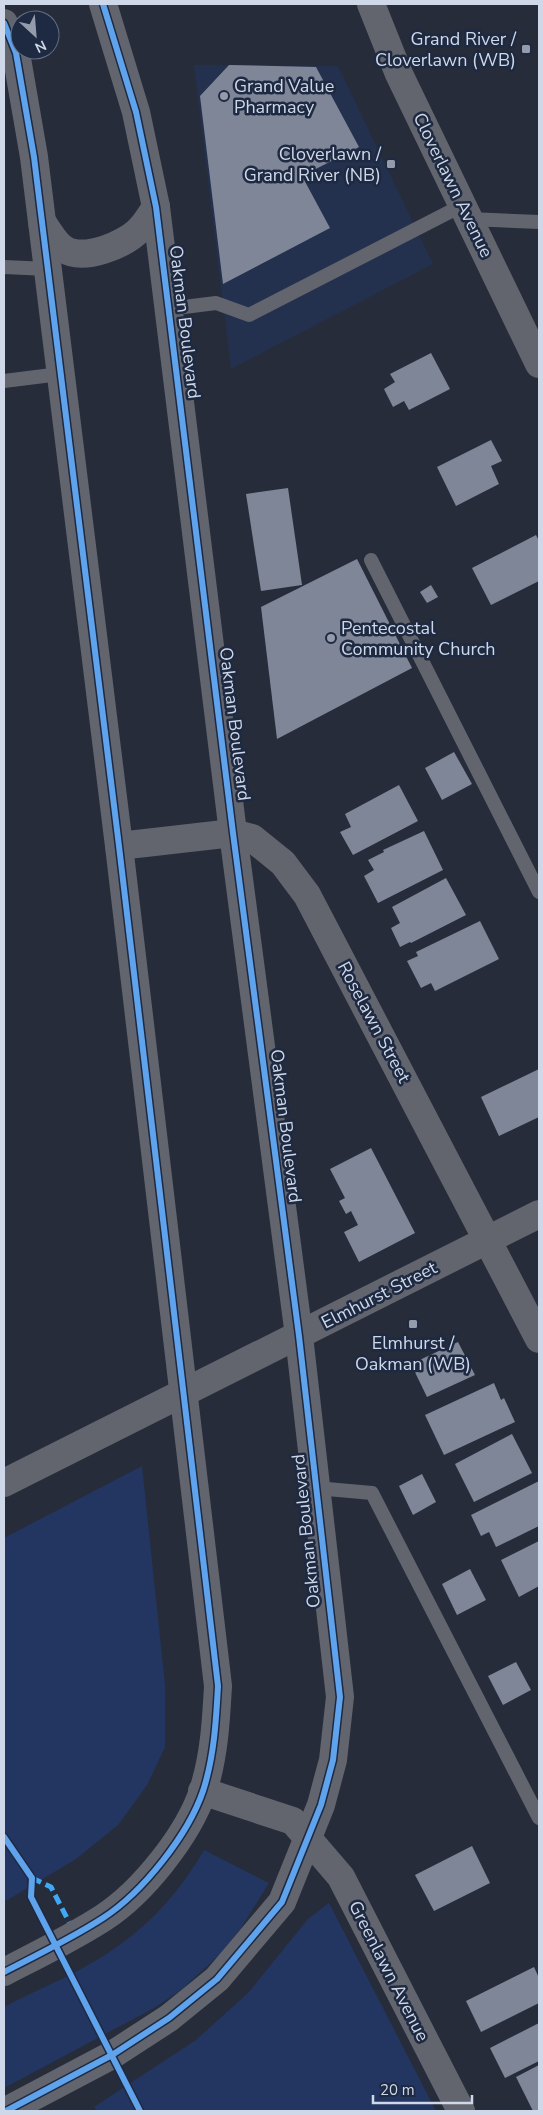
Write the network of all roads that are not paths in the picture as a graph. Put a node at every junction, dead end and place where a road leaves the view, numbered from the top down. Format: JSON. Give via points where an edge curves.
{"nodes":[{"id":1,"x":103,"y":4,"type":"edge"},
{"id":2,"x":370,"y":4,"type":"edge"},
{"id":3,"x":4,"y":23,"type":"edge"},
{"id":4,"x":156,"y":207,"type":"junction"},
{"id":5,"x":466,"y":212,"type":"junction"},
{"id":6,"x":42,"y":222,"type":"junction"},
{"id":7,"x":539,"y":222,"type":"edge"},
{"id":8,"x":4,"y":268,"type":"edge"},
{"id":9,"x":48,"y":269,"type":"junction"},
{"id":10,"x":168,"y":309,"type":"junction"},
{"id":11,"x":539,"y":364,"type":"edge"},
{"id":12,"x":60,"y":374,"type":"junction"},
{"id":13,"x":4,"y":381,"type":"edge"},
{"id":14,"x":371,"y":560,"type":"dead end"},
{"id":15,"x":233,"y":833,"type":"junction"},
{"id":16,"x":119,"y":846,"type":"junction"},
{"id":17,"x":539,"y":892,"type":"edge"},
{"id":18,"x":539,"y":1214,"type":"edge"},
{"id":19,"x":489,"y":1240,"type":"junction"},
{"id":20,"x":299,"y":1336,"type":"junction"},
{"id":21,"x":539,"y":1339,"type":"edge"},
{"id":22,"x":184,"y":1393,"type":"junction"},
{"id":23,"x":4,"y":1484,"type":"edge"},
{"id":24,"x":316,"y":1488,"type":"junction"},
{"id":25,"x":202,"y":1791,"type":"junction"},
{"id":26,"x":539,"y":1818,"type":"edge"},
{"id":27,"x":307,"y":1836,"type":"junction"},
{"id":28,"x":4,"y":1972,"type":"edge"},
{"id":29,"x":6,"y":2111,"type":"edge"},
{"id":30,"x":461,"y":2111,"type":"edge"}],
"edges":[{"from":1,"to":4,"type":"street","name":"Oakman Boulevard","via":[[136,112]]},
{"from":2,"to":5,"type":"street","name":"Cloverlawn Avenue","via":[[399,74]]},
{"from":3,"to":6,"type":"street","via":[[16,53]]},
{"from":4,"to":6,"type":"street","via":[[139,230],[95,253],[74,254],[62,249]]},
{"from":4,"to":10,"type":"street","name":"Oakman Boulevard"},
{"from":5,"to":7,"type":"lane"},
{"from":5,"to":10,"type":"lane","via":[[249,315],[216,303]]},
{"from":5,"to":11,"type":"street","name":"Cloverlawn Avenue"},
{"from":6,"to":9,"type":"street"},
{"from":8,"to":9,"type":"lane"},
{"from":9,"to":12,"type":"street"},
{"from":10,"to":15,"type":"street","name":"Oakman Boulevard"},
{"from":12,"to":13,"type":"lane"},
{"from":12,"to":16,"type":"street"},
{"from":14,"to":17,"type":"lane"},
{"from":15,"to":16,"type":"street","name":"Roselawn Street"},
{"from":15,"to":19,"type":"street","name":"Roselawn Street","via":[[252,838],[283,863],[307,895]]},
{"from":15,"to":20,"type":"street","name":"Oakman Boulevard"},
{"from":16,"to":22,"type":"street"},
{"from":18,"to":19,"type":"street","name":"Elmhurst Street"},
{"from":19,"to":20,"type":"street","name":"Elmhurst Street"},
{"from":19,"to":21,"type":"street","name":"Roselawn Street"},
{"from":20,"to":22,"type":"street","name":"Elmhurst Street"},
{"from":20,"to":24,"type":"street","name":"Oakman Boulevard"},
{"from":22,"to":23,"type":"street","name":"Elmhurst Street"},
{"from":22,"to":25,"type":"street","via":[[218,1686],[215,1738]]},
{"from":24,"to":26,"type":"lane","via":[[372,1493]]},
{"from":24,"to":27,"type":"street","name":"Oakman Boulevard","via":[[340,1697],[333,1760],[321,1805]]},
{"from":25,"to":27,"type":"street","name":"Greenlawn Avenue","via":[[293,1821]]},
{"from":25,"to":28,"type":"street","via":[[164,1860],[136,1890],[105,1917]]},
{"from":27,"to":29,"type":"street","name":"Oakman Boulevard","via":[[282,1902],[217,1980],[169,2018],[112,2055]]},
{"from":27,"to":30,"type":"street","name":"Greenlawn Avenue","via":[[341,1877]]}]}
